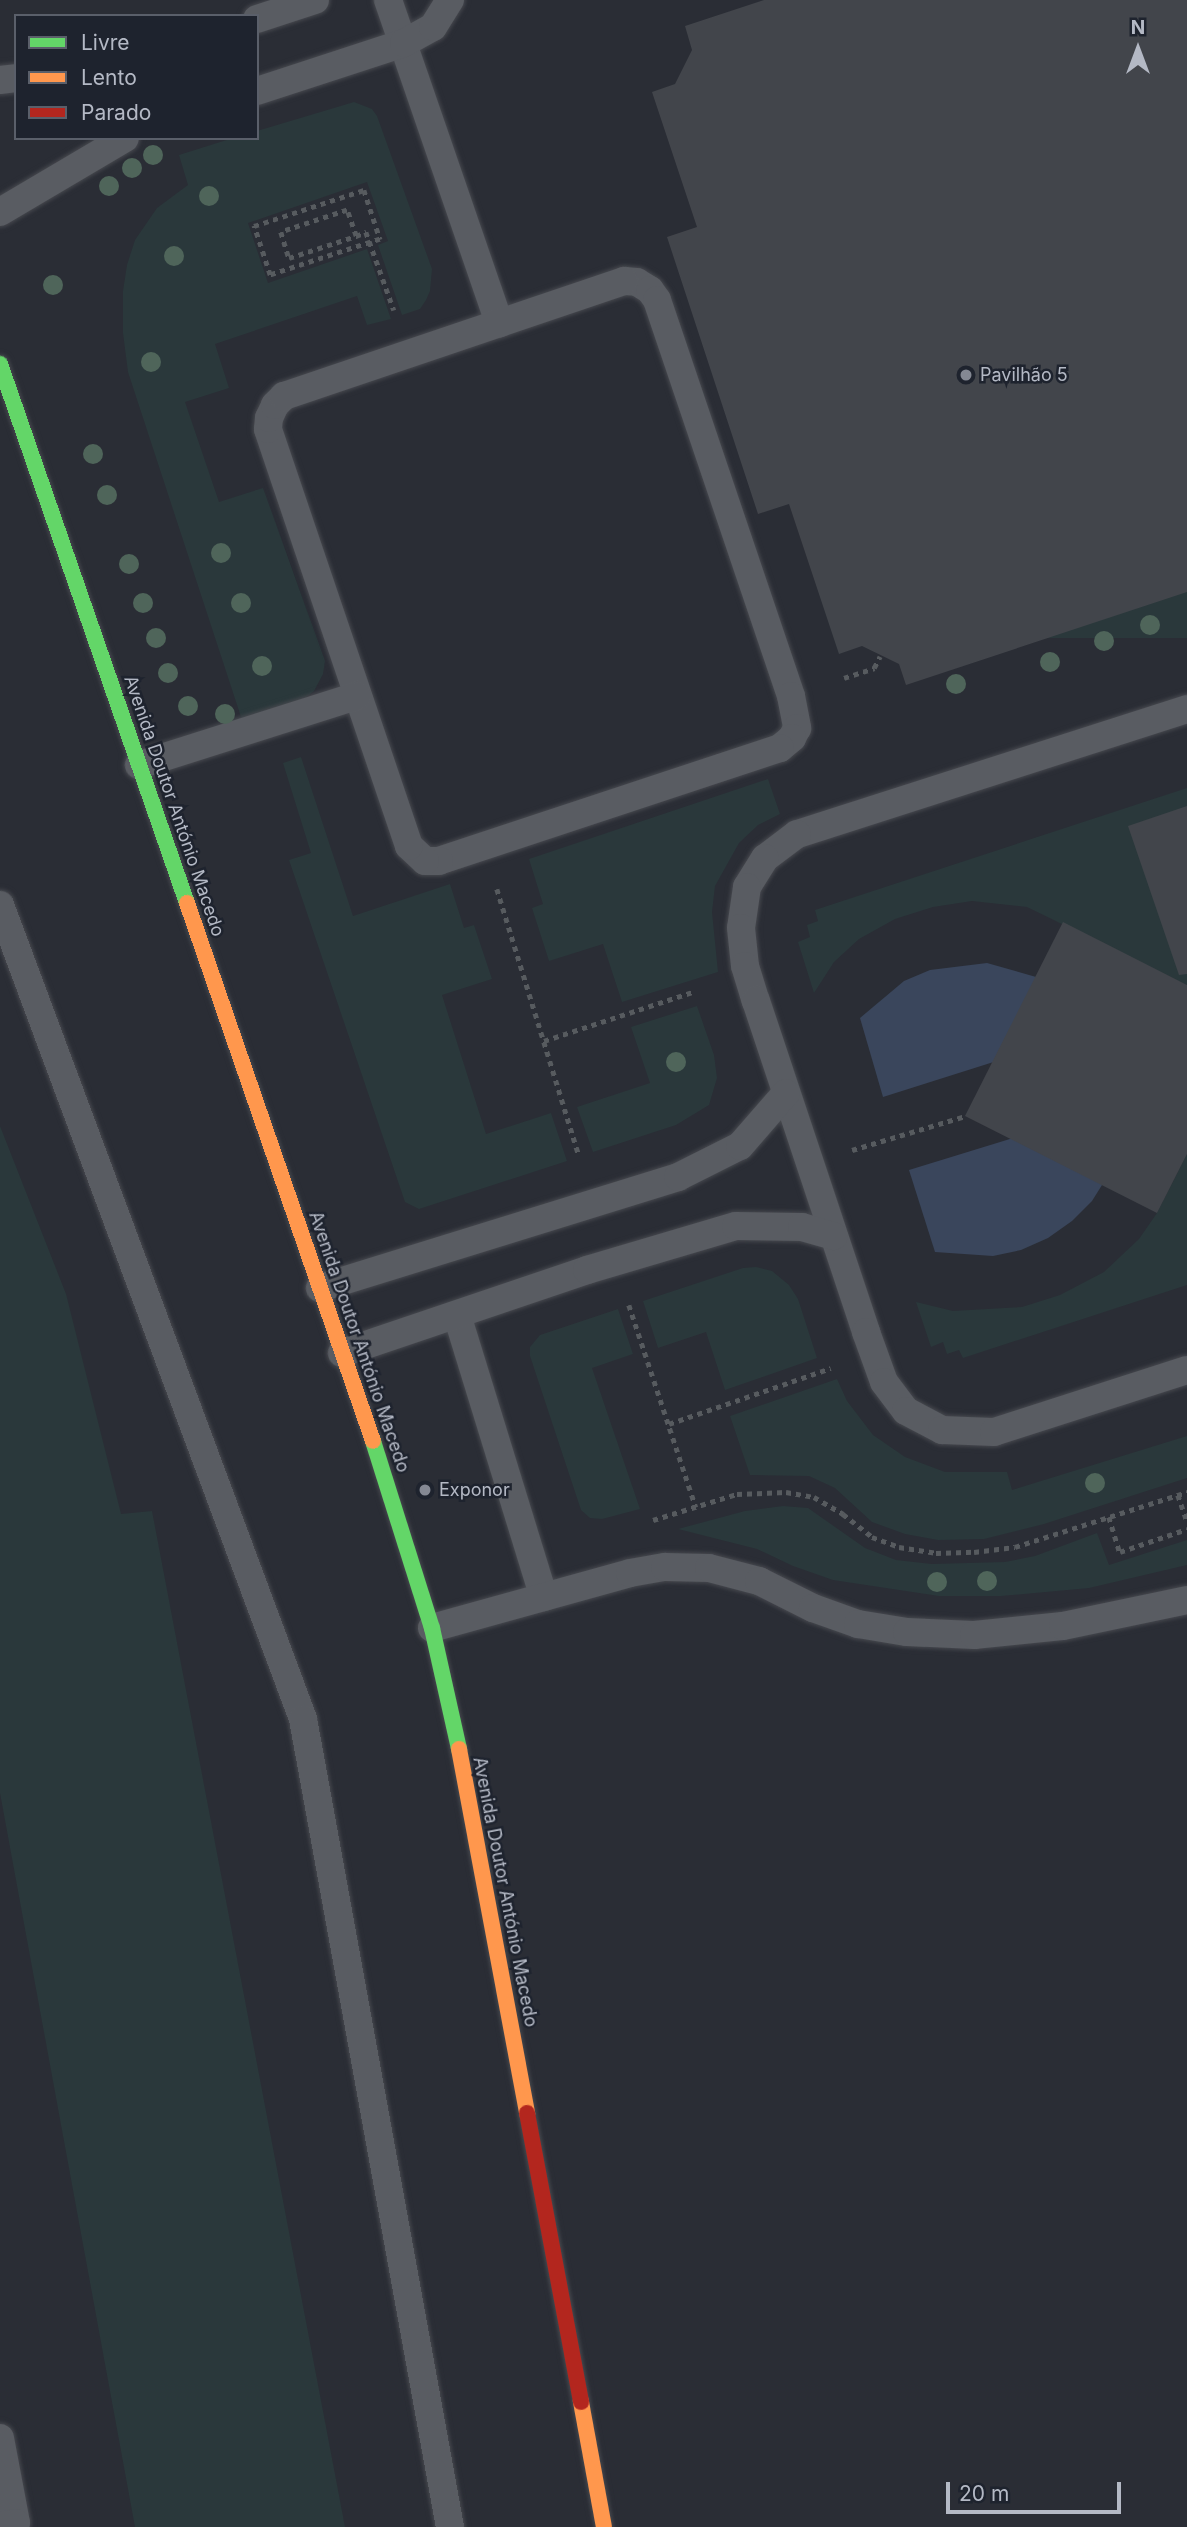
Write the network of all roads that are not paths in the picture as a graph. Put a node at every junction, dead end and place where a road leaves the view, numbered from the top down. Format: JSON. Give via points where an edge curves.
{"nodes":[{"id":1,"x":315,"y":0,"type":"edge"},
{"id":2,"x":387,"y":0,"type":"edge"},
{"id":3,"x":450,"y":0,"type":"edge"},
{"id":4,"x":259,"y":18,"type":"edge"},
{"id":5,"x":404,"y":43,"type":"junction"},
{"id":6,"x":259,"y":90,"type":"edge"},
{"id":7,"x":122,"y":140,"type":"edge"},
{"id":8,"x":0,"y":212,"type":"edge"},
{"id":9,"x":499,"y":323,"type":"junction"},
{"id":10,"x":0,"y":364,"type":"edge"},
{"id":11,"x":357,"y":696,"type":"junction"},
{"id":12,"x":1187,"y":709,"type":"edge"},
{"id":13,"x":139,"y":765,"type":"junction"},
{"id":14,"x":0,"y":905,"type":"edge"},
{"id":15,"x":786,"y":1093,"type":"junction"},
{"id":16,"x":834,"y":1236,"type":"junction"},
{"id":17,"x":320,"y":1287,"type":"junction"},
{"id":18,"x":457,"y":1315,"type":"junction"},
{"id":19,"x":342,"y":1353,"type":"junction"},
{"id":20,"x":1187,"y":1370,"type":"edge"},
{"id":21,"x":544,"y":1597,"type":"junction"},
{"id":22,"x":1187,"y":1600,"type":"edge"},
{"id":23,"x":432,"y":1628,"type":"junction"},
{"id":24,"x":0,"y":2438,"type":"edge"},
{"id":25,"x":0,"y":2526,"type":"edge"},
{"id":26,"x":450,"y":2527,"type":"edge"},
{"id":27,"x":604,"y":2527,"type":"edge"}],
"edges":[{"from":1,"to":4,"type":"lane"},
{"from":2,"to":5,"type":"lane"},
{"from":3,"to":5,"type":"lane","via":[[433,27]]},
{"from":5,"to":6,"type":"lane"},
{"from":5,"to":9,"type":"lane"},
{"from":7,"to":8,"type":"lane"},
{"from":9,"to":11,"type":"lane","via":[[284,396],[269,418],[268,429]]},
{"from":9,"to":11,"type":"lane","via":[[624,281],[650,289],[791,696],[797,728],[780,748],[439,861],[425,861],[409,846]]},
{"from":10,"to":13,"type":"main road","name":"Avenida Doutor António Macedo"},
{"from":11,"to":13,"type":"lane"},
{"from":12,"to":15,"type":"lane","via":[[797,834],[765,858],[747,887],[741,928],[745,966]]},
{"from":13,"to":17,"type":"main road","name":"Avenida Doutor António Macedo"},
{"from":14,"to":26,"type":"lane","via":[[303,1719]]},
{"from":15,"to":16,"type":"lane"},
{"from":15,"to":17,"type":"lane","via":[[740,1146],[678,1177]]},
{"from":16,"to":18,"type":"lane","via":[[802,1227],[736,1226]]},
{"from":16,"to":20,"type":"lane","via":[[884,1382],[906,1411],[942,1430],[994,1432]]},
{"from":17,"to":19,"type":"main road","name":"Avenida Doutor António Macedo"},
{"from":18,"to":19,"type":"lane"},
{"from":18,"to":21,"type":"lane"},
{"from":19,"to":23,"type":"main road","name":"Avenida Doutor António Macedo"},
{"from":21,"to":22,"type":"lane","via":[[664,1567],[709,1568],[759,1581],[858,1624],[974,1635],[1063,1626]]},
{"from":21,"to":23,"type":"lane"},
{"from":23,"to":27,"type":"main road","name":"Avenida Doutor António Macedo","via":[[463,1766]]},
{"from":24,"to":25,"type":"lane","via":[[16,2523]]}]}
